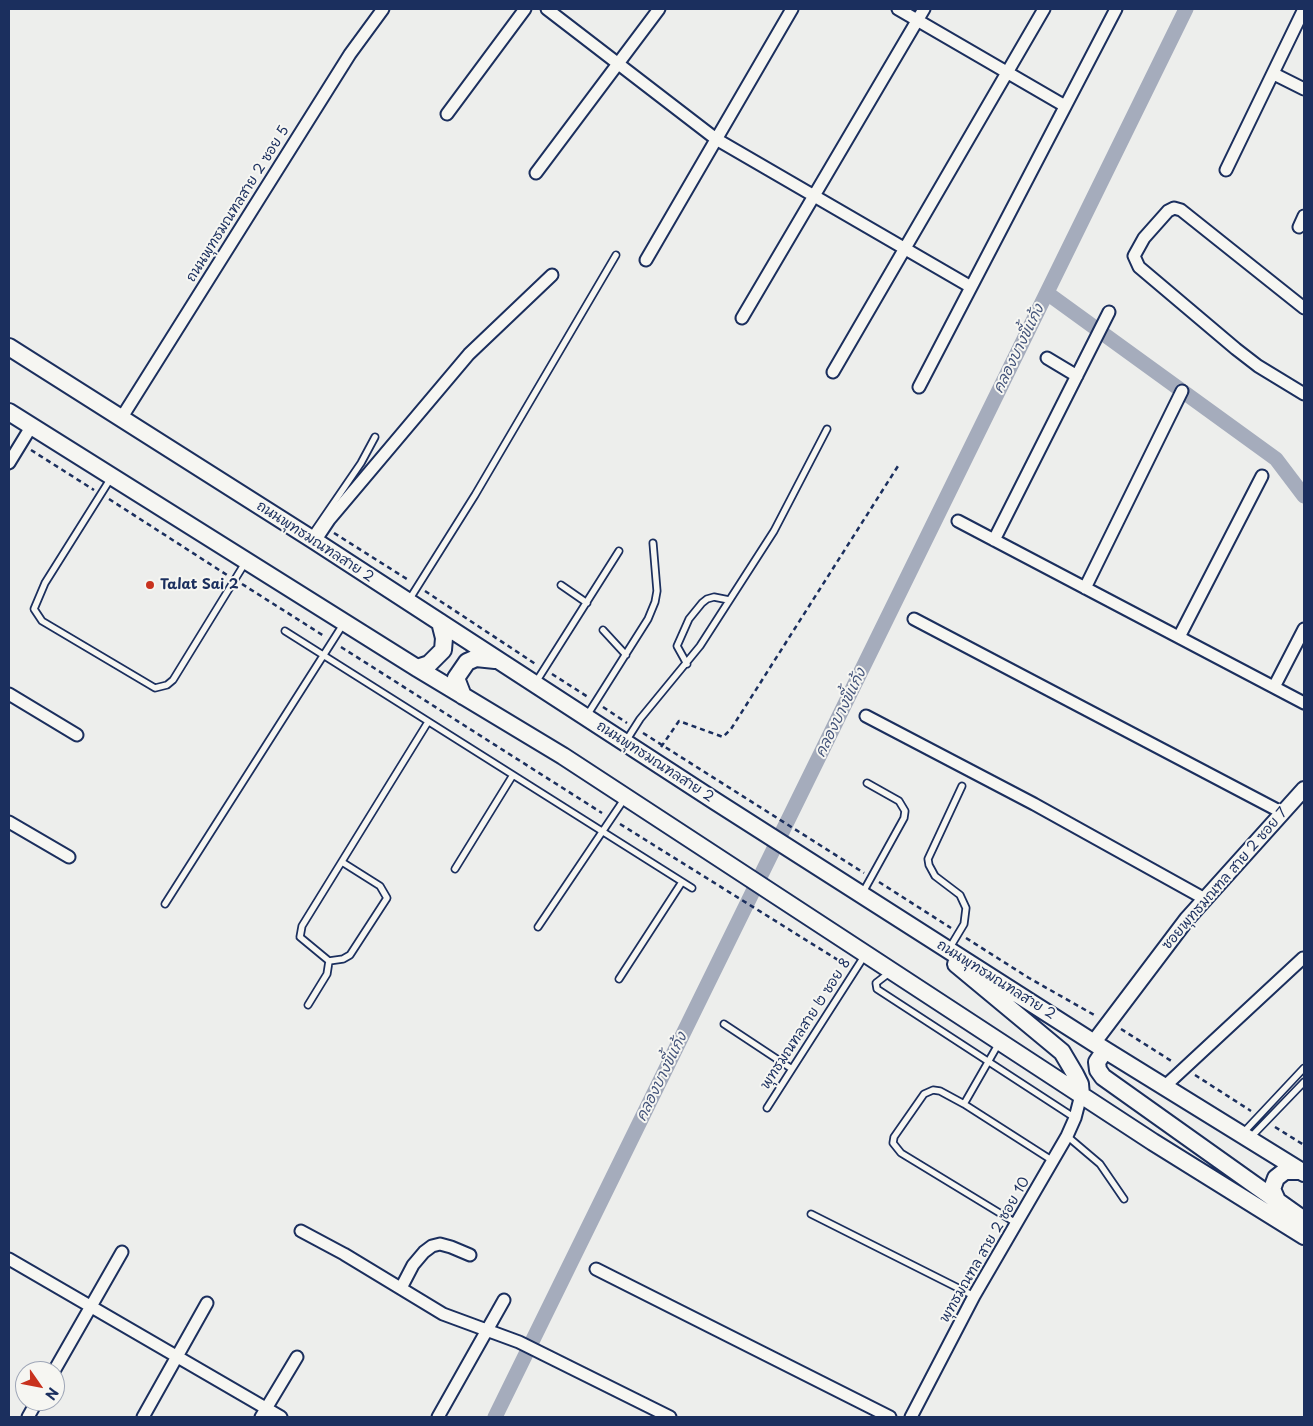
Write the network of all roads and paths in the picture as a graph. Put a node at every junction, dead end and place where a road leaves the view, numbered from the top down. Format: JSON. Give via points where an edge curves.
{"nodes":[{"id":1,"x":383,"y":9,"type":"edge"},
{"id":2,"x":526,"y":9,"type":"edge"},
{"id":3,"x":547,"y":9,"type":"edge"},
{"id":4,"x":658,"y":9,"type":"edge"},
{"id":5,"x":792,"y":9,"type":"edge"},
{"id":6,"x":898,"y":9,"type":"edge"},
{"id":7,"x":924,"y":9,"type":"edge"},
{"id":8,"x":1044,"y":9,"type":"edge"},
{"id":9,"x":1116,"y":9,"type":"edge"},
{"id":10,"x":1304,"y":9,"type":"edge"},
{"id":11,"x":917,"y":20,"type":"junction"},
{"id":12,"x":618,"y":64,"type":"junction"},
{"id":13,"x":1007,"y":73,"type":"junction"},
{"id":14,"x":1274,"y":74,"type":"junction"},
{"id":15,"x":1304,"y":89,"type":"edge"},
{"id":16,"x":1065,"y":106,"type":"junction"},
{"id":17,"x":447,"y":114,"type":"dead end"},
{"id":18,"x":716,"y":139,"type":"junction"},
{"id":19,"x":1226,"y":170,"type":"dead end"},
{"id":20,"x":536,"y":173,"type":"dead end"},
{"id":21,"x":814,"y":196,"type":"junction"},
{"id":22,"x":1304,"y":216,"type":"edge"},
{"id":23,"x":1299,"y":227,"type":"dead end"},
{"id":24,"x":905,"y":250,"type":"junction"},
{"id":25,"x":616,"y":255,"type":"dead end"},
{"id":26,"x":646,"y":260,"type":"dead end"},
{"id":27,"x":552,"y":275,"type":"dead end"},
{"id":28,"x":971,"y":287,"type":"junction"},
{"id":29,"x":1304,"y":308,"type":"edge"},
{"id":30,"x":1108,"y":312,"type":"dead end"},
{"id":31,"x":742,"y":318,"type":"dead end"},
{"id":32,"x":9,"y":347,"type":"edge"},
{"id":33,"x":1048,"y":358,"type":"dead end"},
{"id":34,"x":833,"y":372,"type":"dead end"},
{"id":35,"x":1077,"y":376,"type":"junction"},
{"id":36,"x":919,"y":387,"type":"dead end"},
{"id":37,"x":1182,"y":391,"type":"dead end"},
{"id":38,"x":1304,"y":394,"type":"edge"},
{"id":39,"x":9,"y":412,"type":"edge"},
{"id":40,"x":122,"y":417,"type":"junction"},
{"id":41,"x":31,"y":426,"type":"junction"},
{"id":42,"x":827,"y":429,"type":"dead end"},
{"id":43,"x":374,"y":437,"type":"dead end"},
{"id":44,"x":9,"y":463,"type":"edge"},
{"id":45,"x":898,"y":466,"type":"dead end"},
{"id":46,"x":1262,"y":476,"type":"dead end"},
{"id":47,"x":111,"y":478,"type":"junction"},
{"id":48,"x":958,"y":520,"type":"dead end"},
{"id":49,"x":312,"y":540,"type":"junction"},
{"id":50,"x":994,"y":540,"type":"junction"},
{"id":51,"x":653,"y":543,"type":"dead end"},
{"id":52,"x":619,"y":551,"type":"dead end"},
{"id":53,"x":246,"y":561,"type":"junction"},
{"id":54,"x":561,"y":585,"type":"dead end"},
{"id":55,"x":1085,"y":588,"type":"junction"},
{"id":56,"x":729,"y":600,"type":"junction"},
{"id":57,"x":408,"y":602,"type":"junction"},
{"id":58,"x":587,"y":603,"type":"junction"},
{"id":59,"x":914,"y":619,"type":"dead end"},
{"id":60,"x":345,"y":622,"type":"junction"},
{"id":61,"x":440,"y":622,"type":"junction"},
{"id":62,"x":1304,"y":629,"type":"edge"},
{"id":63,"x":603,"y":630,"type":"dead end"},
{"id":64,"x":285,"y":631,"type":"dead end"},
{"id":65,"x":1179,"y":637,"type":"junction"},
{"id":66,"x":626,"y":655,"type":"junction"},
{"id":67,"x":323,"y":657,"type":"junction"},
{"id":68,"x":495,"y":660,"type":"junction"},
{"id":69,"x":687,"y":664,"type":"junction"},
{"id":70,"x":417,"y":668,"type":"junction"},
{"id":71,"x":534,"y":685,"type":"junction"},
{"id":72,"x":1274,"y":687,"type":"junction"},
{"id":73,"x":9,"y":694,"type":"edge"},
{"id":74,"x":463,"y":696,"type":"junction"},
{"id":75,"x":1304,"y":703,"type":"edge"},
{"id":76,"x":866,"y":716,"type":"dead end"},
{"id":77,"x":585,"y":717,"type":"junction"},
{"id":78,"x":428,"y":722,"type":"junction"},
{"id":79,"x":78,"y":735,"type":"dead end"},
{"id":80,"x":625,"y":742,"type":"junction"},
{"id":81,"x":651,"y":760,"type":"junction"},
{"id":82,"x":683,"y":760,"type":"dead end"},
{"id":83,"x":513,"y":775,"type":"junction"},
{"id":84,"x":867,"y":783,"type":"dead end"},
{"id":85,"x":962,"y":786,"type":"dead end"},
{"id":86,"x":1304,"y":789,"type":"edge"},
{"id":87,"x":625,"y":797,"type":"junction"},
{"id":88,"x":1282,"y":813,"type":"junction"},
{"id":89,"x":9,"y":822,"type":"edge"},
{"id":90,"x":602,"y":832,"type":"junction"},
{"id":91,"x":835,"y":854,"type":"dead end"},
{"id":92,"x":69,"y":857,"type":"dead end"},
{"id":93,"x":674,"y":857,"type":"dead end"},
{"id":94,"x":342,"y":862,"type":"junction"},
{"id":95,"x":455,"y":868,"type":"dead end"},
{"id":96,"x":682,"y":882,"type":"junction"},
{"id":97,"x":692,"y":888,"type":"dead end"},
{"id":98,"x":862,"y":894,"type":"junction"},
{"id":99,"x":1205,"y":899,"type":"junction"},
{"id":100,"x":165,"y":904,"type":"dead end"},
{"id":101,"x":904,"y":921,"type":"junction"},
{"id":102,"x":538,"y":927,"type":"dead end"},
{"id":103,"x":789,"y":929,"type":"dead end"},
{"id":104,"x":949,"y":950,"type":"junction"},
{"id":105,"x":866,"y":953,"type":"junction"},
{"id":106,"x":1304,"y":958,"type":"edge"},
{"id":107,"x":329,"y":961,"type":"junction"},
{"id":108,"x":893,"y":970,"type":"junction"},
{"id":109,"x":619,"y":978,"type":"dead end"},
{"id":110,"x":308,"y":1005,"type":"dead end"},
{"id":111,"x":724,"y":1024,"type":"dead end"},
{"id":112,"x":1118,"y":1028,"type":"dead end"},
{"id":113,"x":1000,"y":1042,"type":"junction"},
{"id":114,"x":1100,"y":1046,"type":"junction"},
{"id":115,"x":988,"y":1062,"type":"junction"},
{"id":116,"x":1184,"y":1068,"type":"junction"},
{"id":117,"x":1304,"y":1068,"type":"edge"},
{"id":118,"x":792,"y":1069,"type":"junction"},
{"id":119,"x":1304,"y":1082,"type":"edge"},
{"id":120,"x":1164,"y":1087,"type":"junction"},
{"id":121,"x":1081,"y":1095,"type":"junction"},
{"id":122,"x":964,"y":1104,"type":"junction"},
{"id":123,"x":767,"y":1108,"type":"dead end"},
{"id":124,"x":1258,"y":1116,"type":"junction"},
{"id":125,"x":1076,"y":1118,"type":"junction"},
{"id":126,"x":1267,"y":1121,"type":"junction"},
{"id":127,"x":1067,"y":1136,"type":"junction"},
{"id":128,"x":1245,"y":1136,"type":"junction"},
{"id":129,"x":1304,"y":1146,"type":"edge"},
{"id":130,"x":1053,"y":1161,"type":"junction"},
{"id":131,"x":1303,"y":1172,"type":"edge"},
{"id":132,"x":1276,"y":1198,"type":"junction"},
{"id":133,"x":1124,"y":1199,"type":"dead end"},
{"id":134,"x":811,"y":1214,"type":"dead end"},
{"id":135,"x":1304,"y":1220,"type":"edge"},
{"id":136,"x":1016,"y":1224,"type":"junction"},
{"id":137,"x":301,"y":1230,"type":"dead end"},
{"id":138,"x":1304,"y":1236,"type":"edge"},
{"id":139,"x":122,"y":1252,"type":"dead end"},
{"id":140,"x":470,"y":1255,"type":"dead end"},
{"id":141,"x":9,"y":1259,"type":"edge"},
{"id":142,"x":596,"y":1269,"type":"dead end"},
{"id":143,"x":401,"y":1288,"type":"junction"},
{"id":144,"x":974,"y":1296,"type":"junction"},
{"id":145,"x":504,"y":1300,"type":"dead end"},
{"id":146,"x":207,"y":1303,"type":"dead end"},
{"id":147,"x":92,"y":1305,"type":"junction"},
{"id":148,"x":487,"y":1332,"type":"junction"},
{"id":149,"x":176,"y":1356,"type":"junction"},
{"id":150,"x":297,"y":1357,"type":"dead end"},
{"id":151,"x":60,"y":1361,"type":"edge"},
{"id":152,"x":264,"y":1413,"type":"edge"},
{"id":153,"x":143,"y":1417,"type":"edge"},
{"id":154,"x":281,"y":1417,"type":"edge"},
{"id":155,"x":438,"y":1417,"type":"edge"},
{"id":156,"x":670,"y":1417,"type":"edge"},
{"id":157,"x":890,"y":1417,"type":"edge"},
{"id":158,"x":911,"y":1417,"type":"edge"}],
"edges":[{"from":1,"to":40,"type":"street","name":"ถนนพุทธมณฑลสาย 2 ซอย 5","via":[[350,54]]},
{"from":2,"to":17,"type":"street"},
{"from":3,"to":12,"type":"street"},
{"from":4,"to":12,"type":"street"},
{"from":5,"to":18,"type":"street"},
{"from":6,"to":11,"type":"street"},
{"from":7,"to":11,"type":"street"},
{"from":8,"to":13,"type":"street"},
{"from":9,"to":16,"type":"street"},
{"from":10,"to":14,"type":"street"},
{"from":11,"to":13,"type":"street"},
{"from":11,"to":21,"type":"street"},
{"from":12,"to":18,"type":"street"},
{"from":12,"to":20,"type":"street"},
{"from":13,"to":16,"type":"street"},
{"from":13,"to":24,"type":"street"},
{"from":14,"to":15,"type":"street"},
{"from":14,"to":19,"type":"street"},
{"from":16,"to":28,"type":"street"},
{"from":18,"to":21,"type":"street"},
{"from":18,"to":26,"type":"street"},
{"from":21,"to":24,"type":"street"},
{"from":21,"to":31,"type":"street"},
{"from":22,"to":23,"type":"street"},
{"from":24,"to":28,"type":"street"},
{"from":24,"to":34,"type":"street"},
{"from":25,"to":57,"type":"lane"},
{"from":27,"to":49,"type":"street","via":[[469,354]]},
{"from":28,"to":36,"type":"street"},
{"from":29,"to":38,"type":"street","via":[[1181,210],[1174,208],[1168,211],[1144,238],[1134,256],[1139,267],[1236,349]]},
{"from":30,"to":35,"type":"street"},
{"from":32,"to":40,"type":"main road","name":"ถนนพุทธมณฑลสาย 2"},
{"from":33,"to":35,"type":"street"},
{"from":35,"to":50,"type":"street"},
{"from":37,"to":55,"type":"street"},
{"from":39,"to":41,"type":"main road"},
{"from":40,"to":49,"type":"main road","name":"ถนนพุทธมณฑลสาย 2"},
{"from":41,"to":44,"type":"street"},
{"from":41,"to":47,"type":"main road"},
{"from":42,"to":56,"type":"lane","via":[[774,531]]},
{"from":43,"to":49,"type":"lane"},
{"from":45,"to":81,"type":"path","via":[[731,730],[723,737],[679,721]]},
{"from":46,"to":65,"type":"street"},
{"from":47,"to":53,"type":"main road"},
{"from":47,"to":53,"type":"lane","via":[[45,584],[34,609],[42,621],[155,688],[167,685]]},
{"from":48,"to":50,"type":"street"},
{"from":49,"to":57,"type":"main road","name":"ถนนพุทธมณฑลสาย 2"},
{"from":50,"to":55,"type":"street"},
{"from":51,"to":66,"type":"lane","via":[[655,602]]},
{"from":52,"to":58,"type":"lane"},
{"from":53,"to":60,"type":"main road"},
{"from":54,"to":58,"type":"lane"},
{"from":55,"to":65,"type":"street"},
{"from":56,"to":69,"type":"lane"},
{"from":56,"to":69,"type":"lane","via":[[707,599],[689,620],[677,646]]},
{"from":57,"to":61,"type":"main road","name":"ถนนพุทธมณฑลสาย 2"},
{"from":58,"to":71,"type":"lane"},
{"from":59,"to":88,"type":"street"},
{"from":60,"to":67,"type":"lane"},
{"from":60,"to":70,"type":"main road"},
{"from":61,"to":68,"type":"main road","name":"ถนนพุทธมณฑลสาย 2"},
{"from":61,"to":70,"type":"main road","via":[[443,650],[429,664]]},
{"from":62,"to":72,"type":"street"},
{"from":63,"to":66,"type":"lane"},
{"from":64,"to":67,"type":"lane"},
{"from":65,"to":72,"type":"street"},
{"from":66,"to":77,"type":"lane"},
{"from":67,"to":78,"type":"lane"},
{"from":67,"to":100,"type":"lane"},
{"from":68,"to":71,"type":"main road","name":"ถนนพุทธมณฑลสาย 2"},
{"from":68,"to":74,"type":"main road","via":[[470,660],[459,671],[456,678]]},
{"from":69,"to":80,"type":"lane"},
{"from":70,"to":74,"type":"main road"},
{"from":71,"to":77,"type":"main road","name":"ถนนพุทธมณฑลสาย 2"},
{"from":72,"to":75,"type":"street"},
{"from":73,"to":79,"type":"street"},
{"from":74,"to":87,"type":"main road"},
{"from":76,"to":99,"type":"street","via":[[1042,808]]},
{"from":77,"to":80,"type":"main road","name":"ถนนพุทธมณฑลสาย 2"},
{"from":78,"to":83,"type":"lane"},
{"from":78,"to":94,"type":"lane"},
{"from":80,"to":81,"type":"main road","name":"ถนนพุทธมณฑลสาย 2"},
{"from":81,"to":98,"type":"main road","name":"ถนนพุทธมณฑลสาย 2"},
{"from":82,"to":91,"type":"path"},
{"from":83,"to":90,"type":"lane"},
{"from":83,"to":95,"type":"lane"},
{"from":84,"to":98,"type":"lane","via":[[899,801],[905,811]]},
{"from":85,"to":104,"type":"lane","via":[[928,859],[935,876],[960,895],[966,908],[964,924]]},
{"from":86,"to":88,"type":"street","name":"ซอยพุทธมณฑล สาย 2 ซอย 7"},
{"from":87,"to":90,"type":"lane"},
{"from":87,"to":105,"type":"main road"},
{"from":88,"to":99,"type":"street","name":"ซอยพุทธมณฑล สาย 2 ซอย 7"},
{"from":89,"to":92,"type":"street"},
{"from":90,"to":96,"type":"lane"},
{"from":90,"to":102,"type":"lane"},
{"from":93,"to":103,"type":"path"},
{"from":94,"to":107,"type":"lane","via":[[302,926],[300,937]]},
{"from":94,"to":107,"type":"lane","via":[[380,886],[387,898],[350,955]]},
{"from":96,"to":97,"type":"lane"},
{"from":96,"to":109,"type":"lane"},
{"from":98,"to":101,"type":"main road","name":"ถนนพุทธมณฑลสาย 2"},
{"from":99,"to":114,"type":"street","name":"ซอยพุทธมณฑล สาย 2 ซอย 7","via":[[1187,919]]},
{"from":101,"to":104,"type":"main road","name":"ถนนพุทธมณฑลสาย 2"},
{"from":101,"to":121,"type":"main road","via":[[1062,1052],[1078,1079]]},
{"from":104,"to":114,"type":"main road","name":"ถนนพุทธมณฑลสาย 2"},
{"from":105,"to":108,"type":"main road"},
{"from":105,"to":118,"type":"lane","name":"พุทธมณฑลสาย ๒ ซอย 8"},
{"from":106,"to":116,"type":"street"},
{"from":107,"to":110,"type":"lane","via":[[328,974]]},
{"from":108,"to":113,"type":"main road"},
{"from":108,"to":115,"type":"lane","via":[[876,983],[877,989]]},
{"from":111,"to":118,"type":"lane"},
{"from":112,"to":116,"type":"path"},
{"from":113,"to":115,"type":"lane"},
{"from":113,"to":121,"type":"main road"},
{"from":114,"to":120,"type":"main road","name":"ถนนพุทธมณฑลสาย 2"},
{"from":114,"to":132,"type":"main road","via":[[1098,1070],[1103,1077]]},
{"from":115,"to":122,"type":"lane"},
{"from":115,"to":125,"type":"lane"},
{"from":116,"to":120,"type":"street"},
{"from":116,"to":124,"type":"path"},
{"from":117,"to":124,"type":"lane"},
{"from":118,"to":123,"type":"lane","name":"พุทธมณฑลสาย ๒ ซอย 8"},
{"from":119,"to":126,"type":"lane"},
{"from":120,"to":128,"type":"main road","name":"ถนนพุทธมณฑลสาย 2"},
{"from":121,"to":125,"type":"street","name":"พุทธมณฑล สาย 2 ซอย 10"},
{"from":121,"to":138,"type":"main road"},
{"from":122,"to":130,"type":"lane"},
{"from":122,"to":136,"type":"lane","via":[[940,1091],[924,1094],[893,1142],[901,1153]]},
{"from":124,"to":128,"type":"lane"},
{"from":125,"to":127,"type":"street","name":"พุทธมณฑล สาย 2 ซอย 10"},
{"from":126,"to":128,"type":"lane"},
{"from":126,"to":129,"type":"path"},
{"from":127,"to":130,"type":"street","name":"พุทธมณฑล สาย 2 ซอย 10"},
{"from":127,"to":133,"type":"lane","via":[[1100,1164]]},
{"from":128,"to":131,"type":"main road","name":"ถนนพุทธมณฑลสาย 2"},
{"from":130,"to":136,"type":"street","name":"พุทธมณฑล สาย 2 ซอย 10"},
{"from":131,"to":132,"type":"main road","via":[[1285,1171],[1276,1178],[1272,1189]]},
{"from":132,"to":135,"type":"main road"},
{"from":134,"to":144,"type":"lane"},
{"from":136,"to":144,"type":"street","name":"พุทธมณฑล สาย 2 ซอย 10"},
{"from":137,"to":143,"type":"street"},
{"from":139,"to":147,"type":"street"},
{"from":140,"to":143,"type":"street","via":[[451,1247],[432,1246],[413,1265]]},
{"from":141,"to":147,"type":"street"},
{"from":142,"to":157,"type":"street"},
{"from":143,"to":148,"type":"street","via":[[443,1314]]},
{"from":144,"to":158,"type":"street","name":"พุทธมณฑล สาย 2 ซอย 10"},
{"from":145,"to":148,"type":"street"},
{"from":146,"to":149,"type":"street"},
{"from":147,"to":149,"type":"street"},
{"from":147,"to":151,"type":"street"},
{"from":148,"to":155,"type":"street"},
{"from":148,"to":156,"type":"street","via":[[519,1342]]},
{"from":149,"to":152,"type":"street"},
{"from":149,"to":153,"type":"street"},
{"from":150,"to":152,"type":"street"},
{"from":152,"to":154,"type":"street"}]}
